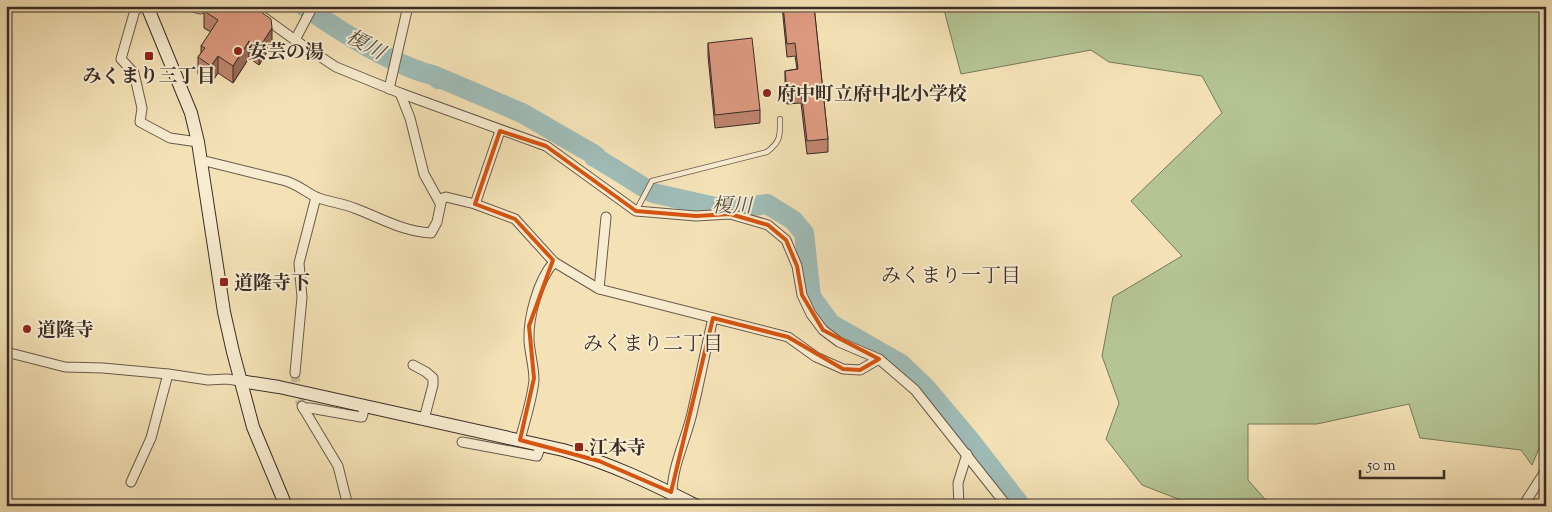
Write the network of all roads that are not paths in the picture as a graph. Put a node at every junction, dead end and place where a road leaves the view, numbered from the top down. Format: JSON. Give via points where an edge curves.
{"nodes":[{"id":1,"x":143,"y":6,"type":"edge"},
{"id":2,"x":147,"y":6,"type":"edge"},
{"id":3,"x":188,"y":6,"type":"edge"},
{"id":4,"x":210,"y":6,"type":"edge"},
{"id":5,"x":248,"y":6,"type":"edge"},
{"id":6,"x":313,"y":6,"type":"edge"},
{"id":7,"x":408,"y":6,"type":"edge"},
{"id":8,"x":294,"y":40,"type":"junction"},
{"id":9,"x":389,"y":89,"type":"junction"},
{"id":10,"x":400,"y":93,"type":"junction"},
{"id":11,"x":780,"y":119,"type":"dead end"},
{"id":12,"x":500,"y":130,"type":"junction"},
{"id":13,"x":198,"y":142,"type":"junction"},
{"id":14,"x":201,"y":160,"type":"junction"},
{"id":15,"x":316,"y":197,"type":"junction"},
{"id":16,"x":440,"y":203,"type":"junction"},
{"id":17,"x":475,"y":204,"type":"junction"},
{"id":18,"x":636,"y":211,"type":"junction"},
{"id":19,"x":606,"y":217,"type":"dead end"},
{"id":20,"x":554,"y":262,"type":"junction"},
{"id":21,"x":599,"y":289,"type":"junction"},
{"id":22,"x":713,"y":318,"type":"junction"},
{"id":23,"x":6,"y":352,"type":"edge"},
{"id":24,"x":879,"y":359,"type":"junction"},
{"id":25,"x":413,"y":365,"type":"dead end"},
{"id":26,"x":295,"y":373,"type":"tunnel mouth"},
{"id":27,"x":168,"y":374,"type":"junction"},
{"id":28,"x":240,"y":381,"type":"junction"},
{"id":29,"x":365,"y":406,"type":"junction"},
{"id":30,"x":424,"y":419,"type":"junction"},
{"id":31,"x":520,"y":440,"type":"junction"},
{"id":32,"x":462,"y":442,"type":"dead end"},
{"id":33,"x":541,"y":445,"type":"junction"},
{"id":34,"x":967,"y":454,"type":"junction"},
{"id":35,"x":1546,"y":470,"type":"edge"},
{"id":36,"x":131,"y":482,"type":"dead end"},
{"id":37,"x":670,"y":492,"type":"junction"},
{"id":38,"x":286,"y":506,"type":"edge"},
{"id":39,"x":348,"y":506,"type":"edge"},
{"id":40,"x":673,"y":506,"type":"edge"},
{"id":41,"x":698,"y":506,"type":"edge"},
{"id":42,"x":959,"y":506,"type":"edge"},
{"id":43,"x":1007,"y":506,"type":"edge"},
{"id":44,"x":1522,"y":506,"type":"edge"}],
"edges":[{"from":1,"to":13,"type":"street","via":[[135,10],[121,59],[134,73],[142,108],[140,122],[170,138]]},
{"from":2,"to":13,"type":"street","via":[[191,113]]},
{"from":3,"to":4,"type":"street","via":[[200,9]]},
{"from":5,"to":8,"type":"street"},
{"from":6,"to":8,"type":"street"},
{"from":7,"to":9,"type":"street"},
{"from":8,"to":9,"type":"street","via":[[336,67]]},
{"from":9,"to":10,"type":"street"},
{"from":10,"to":12,"type":"street"},
{"from":10,"to":16,"type":"street","via":[[424,174]]},
{"from":11,"to":18,"type":"lane","via":[[780,137],[767,152],[652,181]]},
{"from":12,"to":17,"type":"street"},
{"from":12,"to":18,"type":"street","via":[[546,146]]},
{"from":13,"to":14,"type":"street"},
{"from":14,"to":15,"type":"street","via":[[286,181]]},
{"from":14,"to":28,"type":"street","via":[[224,312]]},
{"from":15,"to":16,"type":"street","via":[[363,211],[392,225],[431,233],[437,222]]},
{"from":15,"to":26,"type":"street","via":[[299,264],[302,297]]},
{"from":16,"to":17,"type":"street","via":[[446,197]]},
{"from":17,"to":20,"type":"street","via":[[515,220]]},
{"from":18,"to":24,"type":"street","via":[[696,216],[730,214],[768,225],[786,240],[797,266],[802,295],[823,330],[839,342]]},
{"from":19,"to":21,"type":"street"},
{"from":20,"to":21,"type":"street"},
{"from":20,"to":31,"type":"street","via":[[543,279],[529,326],[534,378]]},
{"from":21,"to":22,"type":"street"},
{"from":22,"to":24,"type":"street","via":[[788,337],[816,357],[843,369],[860,370]]},
{"from":22,"to":37,"type":"street","via":[[693,410]]},
{"from":23,"to":27,"type":"street","via":[[65,367]]},
{"from":24,"to":34,"type":"street","via":[[915,390]]},
{"from":25,"to":30,"type":"street","via":[[433,378]]},
{"from":27,"to":28,"type":"street"},
{"from":27,"to":36,"type":"street","via":[[150,438]]},
{"from":28,"to":29,"type":"street"},
{"from":28,"to":38,"type":"street","via":[[254,427]]},
{"from":29,"to":30,"type":"street"},
{"from":29,"to":39,"type":"street","via":[[362,417],[303,407],[338,466]]},
{"from":30,"to":31,"type":"street"},
{"from":31,"to":33,"type":"street"},
{"from":32,"to":33,"type":"street","via":[[533,456],[538,456]]},
{"from":33,"to":37,"type":"street","via":[[599,461]]},
{"from":34,"to":42,"type":"street","via":[[958,483]]},
{"from":34,"to":43,"type":"street"},
{"from":35,"to":44,"type":"street"},
{"from":37,"to":40,"type":"street"},
{"from":37,"to":41,"type":"street"}]}
